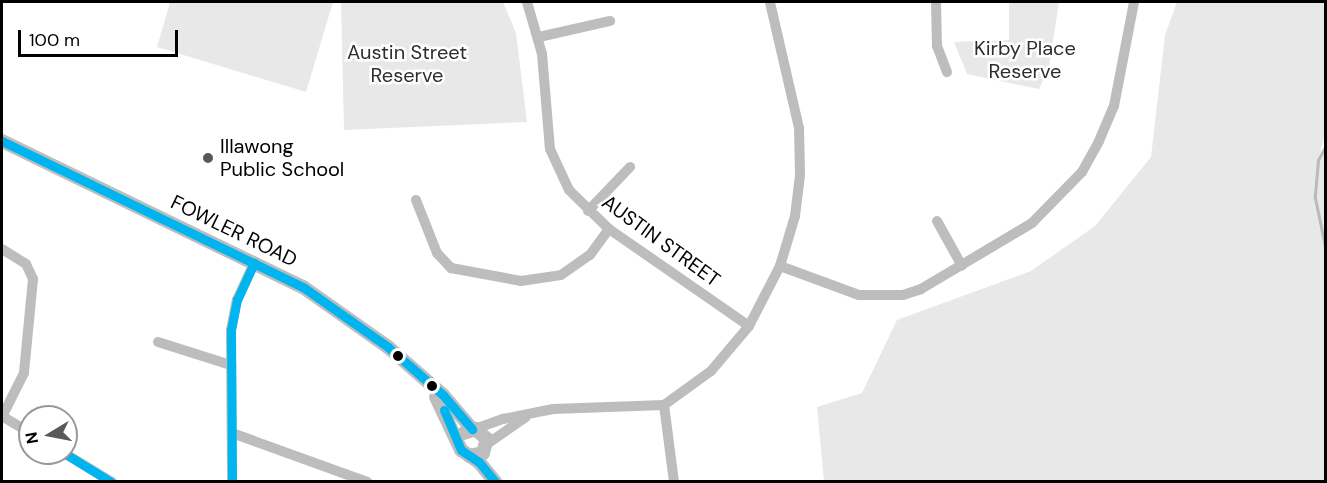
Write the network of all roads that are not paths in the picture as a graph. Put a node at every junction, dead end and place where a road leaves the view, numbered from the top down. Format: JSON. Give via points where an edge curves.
{"nodes":[{"id":1,"x":527,"y":2,"type":"edge"},
{"id":2,"x":770,"y":2,"type":"edge"},
{"id":3,"x":936,"y":2,"type":"edge"},
{"id":4,"x":1134,"y":2,"type":"edge"},
{"id":5,"x":610,"y":21,"type":"dead end"},
{"id":6,"x":539,"y":37,"type":"junction"},
{"id":7,"x":947,"y":72,"type":"dead end"},
{"id":8,"x":2,"y":141,"type":"edge"},
{"id":9,"x":630,"y":167,"type":"dead end"},
{"id":10,"x":416,"y":200,"type":"dead end"},
{"id":11,"x":588,"y":211,"type":"junction"},
{"id":12,"x":937,"y":221,"type":"dead end"},
{"id":13,"x":609,"y":229,"type":"junction"},
{"id":14,"x":2,"y":249,"type":"edge"},
{"id":15,"x":254,"y":263,"type":"junction"},
{"id":16,"x":780,"y":266,"type":"junction"},
{"id":17,"x":962,"y":266,"type":"junction"},
{"id":18,"x":749,"y":326,"type":"junction"},
{"id":19,"x":158,"y":342,"type":"dead end"},
{"id":20,"x":231,"y":365,"type":"junction"},
{"id":21,"x":431,"y":387,"type":"junction"},
{"id":22,"x":664,"y":405,"type":"junction"},
{"id":23,"x":531,"y":414,"type":"junction"},
{"id":24,"x":2,"y":416,"type":"edge"},
{"id":25,"x":18,"y":426,"type":"edge"},
{"id":26,"x":473,"y":429,"type":"junction"},
{"id":27,"x":232,"y":433,"type":"junction"},
{"id":28,"x":460,"y":443,"type":"junction"},
{"id":29,"x":487,"y":446,"type":"junction"},
{"id":30,"x":469,"y":456,"type":"junction"},
{"id":31,"x":78,"y":461,"type":"edge"},
{"id":32,"x":112,"y":482,"type":"edge"},
{"id":33,"x":232,"y":482,"type":"edge"},
{"id":34,"x":367,"y":482,"type":"edge"},
{"id":35,"x":496,"y":482,"type":"edge"},
{"id":36,"x":674,"y":482,"type":"edge"}],
"edges":[{"from":1,"to":6,"type":"street","name":"AUSTIN STREET"},
{"from":2,"to":16,"type":"street","via":[[789,76],[800,151],[795,216]]},
{"from":3,"to":7,"type":"street","via":[[937,46]]},
{"from":4,"to":17,"type":"street","via":[[1114,106],[1082,171],[1032,224]]},
{"from":5,"to":6,"type":"street"},
{"from":6,"to":11,"type":"street","name":"AUSTIN STREET","via":[[550,149],[569,190]]},
{"from":8,"to":15,"type":"street","name":"FOWLER ROAD"},
{"from":9,"to":11,"type":"street"},
{"from":10,"to":13,"type":"street","via":[[437,253],[450,268],[521,281],[561,275],[590,255]]},
{"from":11,"to":13,"type":"street","name":"AUSTIN STREET"},
{"from":12,"to":17,"type":"street"},
{"from":13,"to":18,"type":"street","name":"AUSTIN STREET"},
{"from":14,"to":24,"type":"street","via":[[26,264],[33,279],[24,373]]},
{"from":15,"to":20,"type":"street","via":[[234,311]]},
{"from":15,"to":21,"type":"street","name":"FOWLER ROAD","via":[[343,312]]},
{"from":16,"to":17,"type":"street","via":[[859,295],[885,297],[921,289]]},
{"from":16,"to":18,"type":"street"},
{"from":18,"to":22,"type":"street","via":[[711,371]]},
{"from":19,"to":20,"type":"street"},
{"from":20,"to":27,"type":"street"},
{"from":21,"to":26,"type":"street","name":"FOWLER ROAD"},
{"from":21,"to":28,"type":"street","name":"FOWLER ROAD"},
{"from":22,"to":23,"type":"street","via":[[552,409]]},
{"from":22,"to":36,"type":"street"},
{"from":23,"to":26,"type":"street"},
{"from":23,"to":29,"type":"street"},
{"from":24,"to":25,"type":"street"},
{"from":26,"to":28,"type":"street","via":[[464,433]]},
{"from":26,"to":29,"type":"street","via":[[484,434]]},
{"from":27,"to":33,"type":"street"},
{"from":27,"to":34,"type":"street"},
{"from":28,"to":30,"type":"street"},
{"from":29,"to":30,"type":"street","via":[[480,455]]},
{"from":29,"to":35,"type":"street"},
{"from":30,"to":35,"type":"street"},
{"from":31,"to":32,"type":"street"}]}
